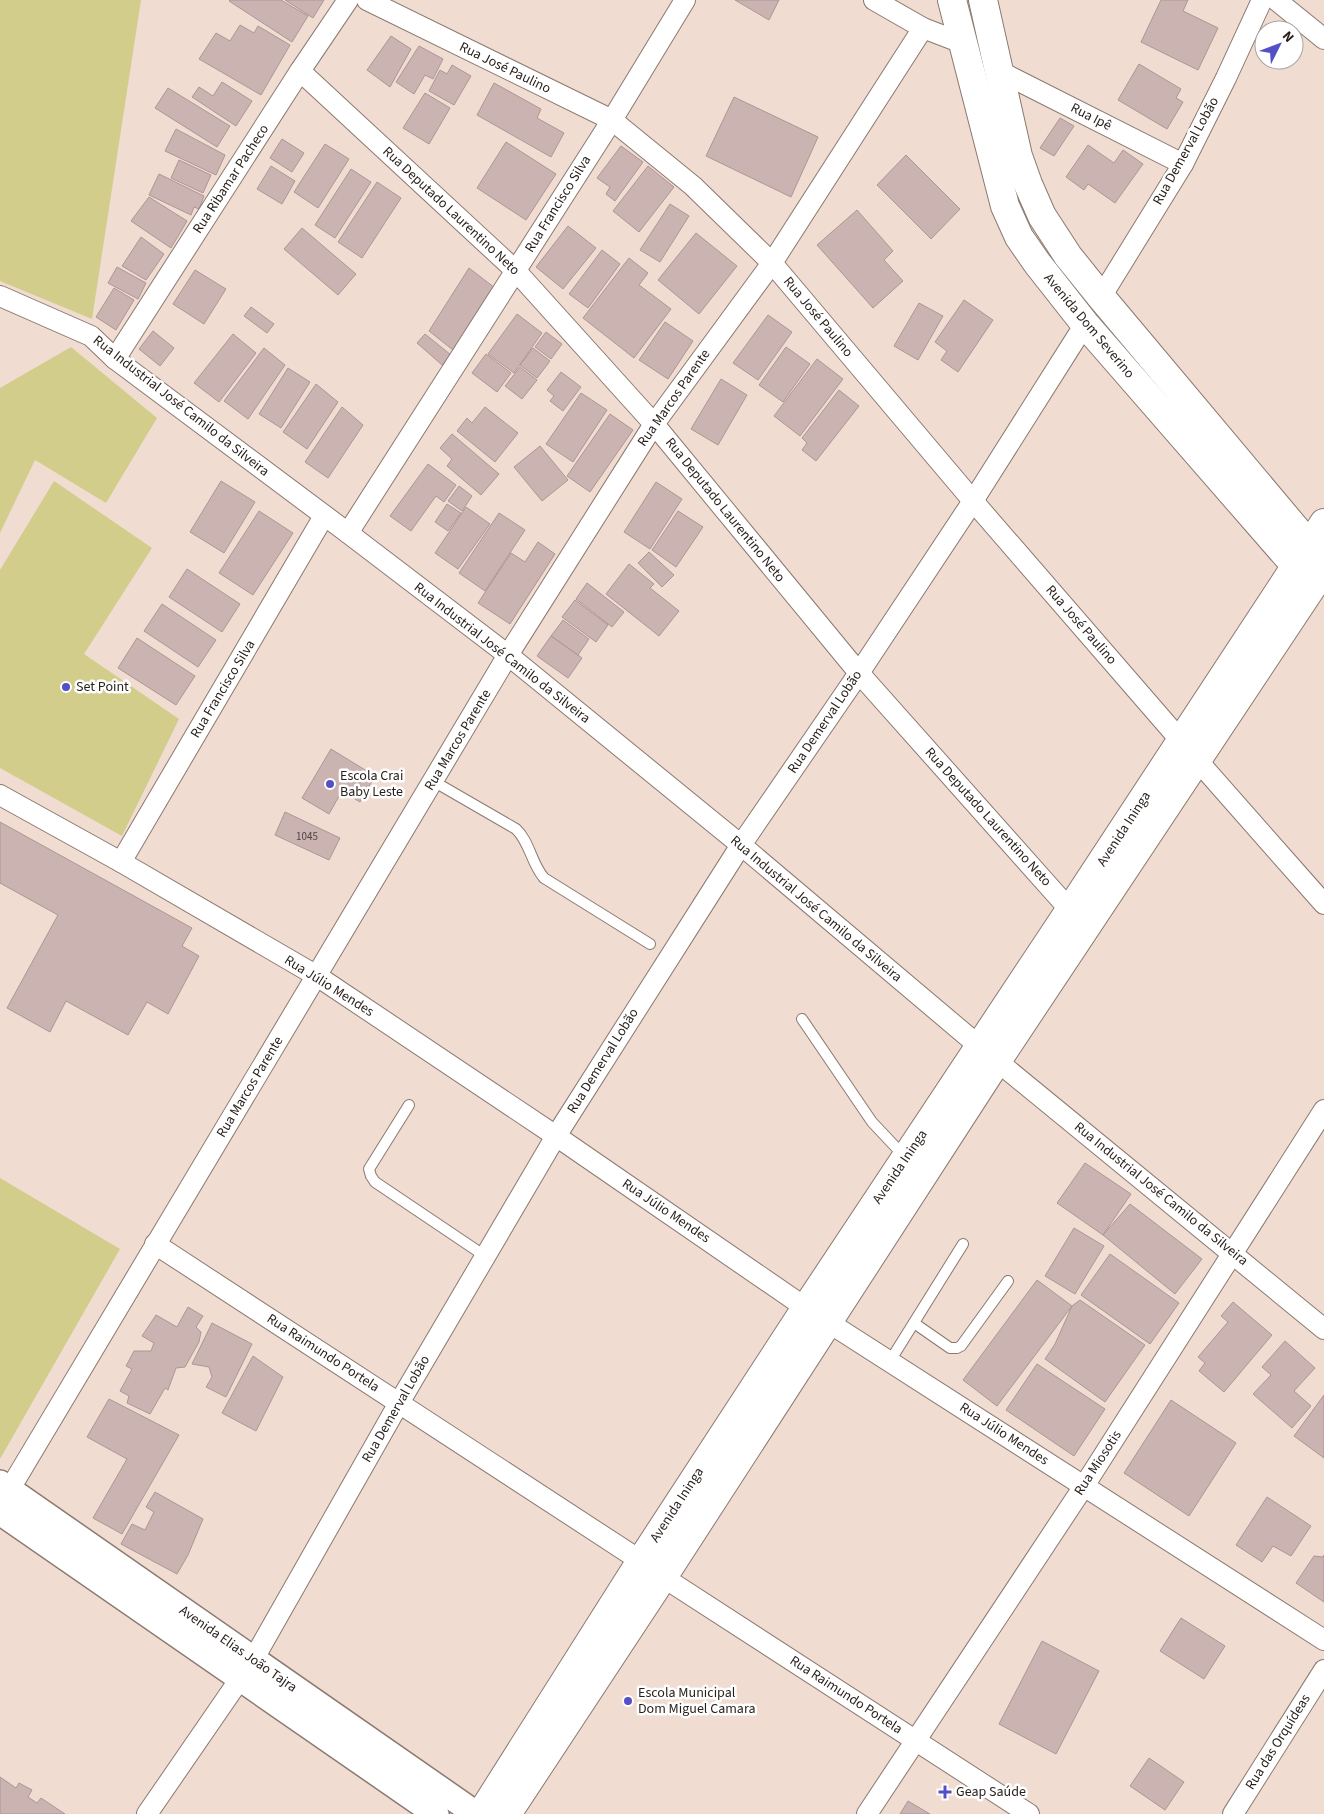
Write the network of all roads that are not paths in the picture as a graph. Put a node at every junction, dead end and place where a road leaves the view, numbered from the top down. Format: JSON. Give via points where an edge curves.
{"nodes":[{"id":1,"x":348,"y":0,"type":"edge"},
{"id":2,"x":367,"y":0,"type":"edge"},
{"id":3,"x":685,"y":0,"type":"edge"},
{"id":4,"x":874,"y":0,"type":"edge"},
{"id":5,"x":952,"y":0,"type":"edge"},
{"id":6,"x":983,"y":0,"type":"edge"},
{"id":7,"x":1262,"y":0,"type":"edge"},
{"id":8,"x":1276,"y":0,"type":"edge"},
{"id":9,"x":923,"y":28,"type":"junction"},
{"id":10,"x":1324,"y":39,"type":"edge"},
{"id":11,"x":962,"y":43,"type":"junction"},
{"id":12,"x":300,"y":70,"type":"junction"},
{"id":13,"x":999,"y":71,"type":"junction"},
{"id":14,"x":612,"y":120,"type":"junction"},
{"id":15,"x":1183,"y":164,"type":"junction"},
{"id":16,"x":772,"y":263,"type":"junction"},
{"id":17,"x":516,"y":271,"type":"junction"},
{"id":18,"x":0,"y":296,"type":"edge"},
{"id":19,"x":1101,"y":297,"type":"junction"},
{"id":20,"x":1085,"y":324,"type":"junction"},
{"id":21,"x":115,"y":359,"type":"junction"},
{"id":22,"x":654,"y":424,"type":"junction"},
{"id":23,"x":973,"y":500,"type":"junction"},
{"id":24,"x":324,"y":516,"type":"junction"},
{"id":25,"x":1324,"y":523,"type":"edge"},
{"id":26,"x":348,"y":533,"type":"junction"},
{"id":27,"x":1315,"y":571,"type":"edge"},
{"id":28,"x":508,"y":655,"type":"junction"},
{"id":29,"x":859,"y":673,"type":"junction"},
{"id":30,"x":1189,"y":751,"type":"junction"},
{"id":31,"x":433,"y":781,"type":"junction"},
{"id":32,"x":0,"y":795,"type":"edge"},
{"id":33,"x":741,"y":845,"type":"junction"},
{"id":34,"x":121,"y":862,"type":"junction"},
{"id":35,"x":1324,"y":904,"type":"edge"},
{"id":36,"x":1079,"y":917,"type":"junction"},
{"id":37,"x":650,"y":944,"type":"dead end"},
{"id":38,"x":317,"y":976,"type":"junction"},
{"id":39,"x":802,"y":1019,"type":"dead end"},
{"id":40,"x":988,"y":1053,"type":"junction"},
{"id":41,"x":409,"y":1105,"type":"dead end"},
{"id":42,"x":1324,"y":1110,"type":"edge"},
{"id":43,"x":556,"y":1136,"type":"junction"},
{"id":44,"x":906,"y":1158,"type":"junction"},
{"id":45,"x":155,"y":1244,"type":"junction"},
{"id":46,"x":963,"y":1244,"type":"dead end"},
{"id":47,"x":1232,"y":1252,"type":"junction"},
{"id":48,"x":485,"y":1256,"type":"junction"},
{"id":49,"x":1008,"y":1281,"type":"dead end"},
{"id":50,"x":817,"y":1314,"type":"junction"},
{"id":51,"x":914,"y":1323,"type":"junction"},
{"id":52,"x":1324,"y":1329,"type":"edge"},
{"id":53,"x":890,"y":1361,"type":"junction"},
{"id":54,"x":399,"y":1403,"type":"junction"},
{"id":55,"x":1084,"y":1486,"type":"junction"},
{"id":56,"x":2,"y":1498,"type":"edge"},
{"id":57,"x":640,"y":1561,"type":"junction"},
{"id":58,"x":663,"y":1577,"type":"junction"},
{"id":59,"x":1324,"y":1640,"type":"edge"},
{"id":60,"x":246,"y":1669,"type":"junction"},
{"id":61,"x":1324,"y":1670,"type":"edge"},
{"id":62,"x":916,"y":1740,"type":"junction"},
{"id":63,"x":147,"y":1814,"type":"edge"},
{"id":64,"x":436,"y":1814,"type":"edge"},
{"id":65,"x":476,"y":1814,"type":"edge"},
{"id":66,"x":481,"y":1814,"type":"edge"},
{"id":67,"x":507,"y":1814,"type":"edge"},
{"id":68,"x":867,"y":1814,"type":"edge"},
{"id":69,"x":1030,"y":1814,"type":"edge"},
{"id":70,"x":1233,"y":1814,"type":"edge"}],
"edges":[{"from":1,"to":12,"type":"street","name":"Rua Ribamar Pacheco"},
{"from":2,"to":14,"type":"street","name":"Rua José Paulino"},
{"from":3,"to":14,"type":"street","name":"Rua Francisco Silva"},
{"from":4,"to":9,"type":"street"},
{"from":5,"to":11,"type":"main road","name":"Avenida Dom Severino"},
{"from":6,"to":13,"type":"main road","name":"Avenida Dom Severino"},
{"from":7,"to":15,"type":"street","name":"Rua Demerval Lobão"},
{"from":8,"to":10,"type":"street"},
{"from":9,"to":11,"type":"street"},
{"from":9,"to":16,"type":"street","name":"Rua Marcos Parente"},
{"from":11,"to":20,"type":"main road","name":"Avenida Dom Severino","via":[[1004,206],[1037,263]]},
{"from":12,"to":17,"type":"street","name":"Rua Deputado Laurentino Neto"},
{"from":12,"to":21,"type":"street","name":"Rua Ribamar Pacheco"},
{"from":13,"to":15,"type":"street","name":"Rua Ipê"},
{"from":13,"to":19,"type":"main road","name":"Avenida Dom Severino","via":[[1018,156],[1042,216],[1068,256]]},
{"from":14,"to":16,"type":"street","name":"Rua José Paulino","via":[[693,186]]},
{"from":14,"to":17,"type":"street","name":"Rua Francisco Silva"},
{"from":15,"to":19,"type":"street","name":"Rua Demerval Lobão"},
{"from":16,"to":22,"type":"street","name":"Rua Marcos Parente"},
{"from":16,"to":23,"type":"street","name":"Rua José Paulino"},
{"from":17,"to":22,"type":"street","name":"Rua Deputado Laurentino Neto"},
{"from":17,"to":26,"type":"street","name":"Rua Francisco Silva"},
{"from":18,"to":21,"type":"street","name":"Rua Industrial José Camilo da Silveira","via":[[91,336]]},
{"from":19,"to":27,"type":"main road","name":"Avenida Dom Severino"},
{"from":20,"to":23,"type":"street","name":"Rua Demerval Lobão"},
{"from":20,"to":27,"type":"main road","name":"Avenida Dom Severino"},
{"from":21,"to":24,"type":"street","name":"Rua Industrial José Camilo da Silveira"},
{"from":22,"to":28,"type":"street","name":"Rua Marcos Parente"},
{"from":22,"to":29,"type":"street","name":"Rua Deputado Laurentino Neto"},
{"from":23,"to":29,"type":"street","name":"Rua Demerval Lobão"},
{"from":23,"to":30,"type":"street","name":"Rua José Paulino"},
{"from":24,"to":26,"type":"street","name":"Rua Industrial José Camilo da Silveira"},
{"from":24,"to":34,"type":"street","name":"Rua Francisco Silva"},
{"from":25,"to":27,"type":"main road","name":"Avenida Ininga"},
{"from":26,"to":28,"type":"street","name":"Rua Industrial José Camilo da Silveira"},
{"from":27,"to":30,"type":"main road","name":"Avenida Ininga"},
{"from":28,"to":31,"type":"street","name":"Rua Marcos Parente"},
{"from":28,"to":33,"type":"street","name":"Rua Industrial José Camilo da Silveira"},
{"from":29,"to":33,"type":"street","name":"Rua Demerval Lobão"},
{"from":29,"to":36,"type":"street","name":"Rua Deputado Laurentino Neto"},
{"from":30,"to":35,"type":"street","name":"Rua José Paulino"},
{"from":30,"to":36,"type":"main road","name":"Avenida Ininga"},
{"from":31,"to":37,"type":"lane","via":[[516,829],[524,836],[544,878]]},
{"from":31,"to":38,"type":"street","name":"Rua Marcos Parente"},
{"from":32,"to":34,"type":"street","name":"Rua Júlio Mendes"},
{"from":33,"to":40,"type":"street","name":"Rua Industrial José Camilo da Silveira"},
{"from":33,"to":43,"type":"street","name":"Rua Demerval Lobão"},
{"from":34,"to":38,"type":"street","name":"Rua Júlio Mendes"},
{"from":36,"to":40,"type":"main road","name":"Avenida Ininga"},
{"from":38,"to":43,"type":"street","name":"Rua Júlio Mendes"},
{"from":38,"to":45,"type":"street","name":"Rua Marcos Parente"},
{"from":39,"to":44,"type":"lane","via":[[872,1122]]},
{"from":40,"to":44,"type":"main road","name":"Avenida Ininga"},
{"from":40,"to":47,"type":"street","name":"Rua Industrial José Camilo da Silveira"},
{"from":40,"to":50,"type":"main road","name":"Avenida Ininga"},
{"from":41,"to":48,"type":"lane","via":[[369,1169],[371,1176],[375,1182]]},
{"from":42,"to":47,"type":"street","name":"Rua Miosotis"},
{"from":43,"to":48,"type":"street","name":"Rua Demerval Lobão"},
{"from":43,"to":50,"type":"street","name":"Rua Júlio Mendes"},
{"from":44,"to":50,"type":"main road","name":"Avenida Ininga"},
{"from":45,"to":54,"type":"street","name":"Rua Raimundo Portela"},
{"from":45,"to":56,"type":"street","name":"Rua Marcos Parente"},
{"from":46,"to":51,"type":"lane"},
{"from":47,"to":52,"type":"street","name":"Rua Industrial José Camilo da Silveira"},
{"from":47,"to":55,"type":"street","name":"Rua Miosotis"},
{"from":48,"to":54,"type":"street","name":"Rua Demerval Lobão"},
{"from":49,"to":51,"type":"lane","via":[[957,1348],[950,1348]]},
{"from":50,"to":53,"type":"street","name":"Rua Júlio Mendes"},
{"from":50,"to":57,"type":"main road","name":"Avenida Ininga"},
{"from":50,"to":58,"type":"main road","name":"Avenida Ininga"},
{"from":51,"to":53,"type":"lane"},
{"from":53,"to":55,"type":"street","name":"Rua Júlio Mendes"},
{"from":54,"to":57,"type":"street","name":"Rua Raimundo Portela"},
{"from":54,"to":60,"type":"street","name":"Rua Demerval Lobão"},
{"from":55,"to":59,"type":"street","name":"Rua Júlio Mendes"},
{"from":55,"to":62,"type":"street","name":"Rua Miosotis"},
{"from":56,"to":60,"type":"street","name":"Avenida Elias João Tajra"},
{"from":57,"to":66,"type":"main road","name":"Avenida Ininga"},
{"from":58,"to":62,"type":"street","name":"Rua Raimundo Portela"},
{"from":58,"to":67,"type":"main road","name":"Avenida Ininga"},
{"from":60,"to":63,"type":"street","name":"Rua Demerval Lobão"},
{"from":60,"to":64,"type":"street","name":"Avenida Elias João Tajra"},
{"from":60,"to":65,"type":"street","name":"Avenida Elias João Tajra"},
{"from":61,"to":70,"type":"street","name":"Rua das Orquídeas"},
{"from":62,"to":68,"type":"street","name":"Rua Miosotis"},
{"from":62,"to":69,"type":"street","name":"Rua Raimundo Portela"}]}
